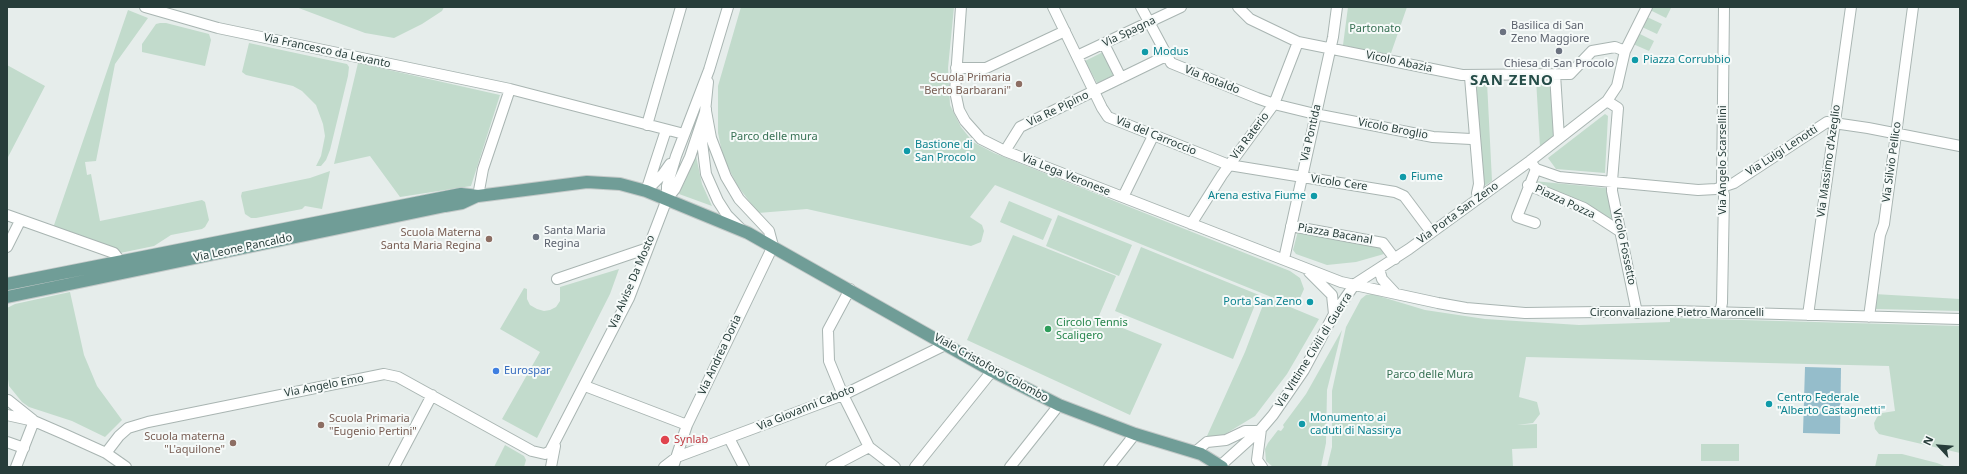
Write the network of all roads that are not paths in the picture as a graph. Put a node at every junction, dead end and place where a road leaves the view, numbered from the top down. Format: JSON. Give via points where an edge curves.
{"nodes":[{"id":1,"x":145,"y":7,"type":"edge"},
{"id":2,"x":681,"y":7,"type":"edge"},
{"id":3,"x":728,"y":7,"type":"edge"},
{"id":4,"x":961,"y":7,"type":"edge"},
{"id":5,"x":1053,"y":7,"type":"edge"},
{"id":6,"x":1141,"y":7,"type":"edge"},
{"id":7,"x":1181,"y":7,"type":"edge"},
{"id":8,"x":1238,"y":7,"type":"edge"},
{"id":9,"x":1337,"y":7,"type":"edge"},
{"id":10,"x":1647,"y":7,"type":"edge"},
{"id":11,"x":1724,"y":7,"type":"edge"},
{"id":12,"x":1851,"y":7,"type":"edge"},
{"id":13,"x":1913,"y":7,"type":"edge"},
{"id":14,"x":1149,"y":23,"type":"junction"},
{"id":15,"x":1065,"y":31,"type":"junction"},
{"id":16,"x":1298,"y":42,"type":"junction"},
{"id":17,"x":1104,"y":44,"type":"junction"},
{"id":18,"x":1330,"y":47,"type":"junction"},
{"id":19,"x":1625,"y":52,"type":"junction"},
{"id":20,"x":1077,"y":56,"type":"junction"},
{"id":21,"x":1166,"y":56,"type":"junction"},
{"id":22,"x":956,"y":68,"type":"junction"},
{"id":23,"x":709,"y":70,"type":"junction"},
{"id":24,"x":1553,"y":74,"type":"junction"},
{"id":25,"x":1468,"y":75,"type":"junction"},
{"id":26,"x":1121,"y":78,"type":"junction"},
{"id":27,"x":510,"y":89,"type":"junction"},
{"id":28,"x":1094,"y":91,"type":"junction"},
{"id":29,"x":1607,"y":101,"type":"junction"},
{"id":30,"x":1274,"y":104,"type":"junction"},
{"id":31,"x":706,"y":109,"type":"junction"},
{"id":32,"x":1315,"y":114,"type":"junction"},
{"id":33,"x":1835,"y":122,"type":"junction"},
{"id":34,"x":647,"y":125,"type":"junction"},
{"id":35,"x":666,"y":130,"type":"junction"},
{"id":36,"x":1896,"y":133,"type":"junction"},
{"id":37,"x":684,"y":134,"type":"junction"},
{"id":38,"x":1153,"y":136,"type":"junction"},
{"id":39,"x":1559,"y":138,"type":"junction"},
{"id":40,"x":1471,"y":139,"type":"dead end"},
{"id":41,"x":1960,"y":146,"type":"edge"},
{"id":42,"x":1005,"y":151,"type":"junction"},
{"id":43,"x":676,"y":156,"type":"junction"},
{"id":44,"x":1228,"y":165,"type":"junction"},
{"id":45,"x":1533,"y":165,"type":"junction"},
{"id":46,"x":1301,"y":178,"type":"junction"},
{"id":47,"x":1612,"y":181,"type":"junction"},
{"id":48,"x":1528,"y":185,"type":"junction"},
{"id":49,"x":1722,"y":187,"type":"junction"},
{"id":50,"x":646,"y":191,"type":"junction"},
{"id":51,"x":1477,"y":193,"type":"dead end"},
{"id":52,"x":478,"y":196,"type":"junction"},
{"id":53,"x":1123,"y":197,"type":"junction"},
{"id":54,"x":667,"y":199,"type":"junction"},
{"id":55,"x":7,"y":215,"type":"edge"},
{"id":56,"x":20,"y":221,"type":"junction"},
{"id":57,"x":1535,"y":223,"type":"dead end"},
{"id":58,"x":1191,"y":224,"type":"junction"},
{"id":59,"x":1291,"y":226,"type":"junction"},
{"id":60,"x":741,"y":229,"type":"junction"},
{"id":61,"x":1431,"y":232,"type":"junction"},
{"id":62,"x":1621,"y":232,"type":"junction"},
{"id":63,"x":773,"y":246,"type":"junction"},
{"id":64,"x":7,"y":247,"type":"edge"},
{"id":65,"x":648,"y":248,"type":"junction"},
{"id":66,"x":1286,"y":248,"type":"junction"},
{"id":67,"x":1284,"y":259,"type":"junction"},
{"id":68,"x":1395,"y":259,"type":"junction"},
{"id":69,"x":121,"y":262,"type":"junction"},
{"id":70,"x":1294,"y":263,"type":"junction"},
{"id":71,"x":1305,"y":268,"type":"junction"},
{"id":72,"x":1379,"y":269,"type":"junction"},
{"id":73,"x":557,"y":279,"type":"dead end"},
{"id":74,"x":7,"y":284,"type":"edge"},
{"id":75,"x":1355,"y":284,"type":"junction"},
{"id":76,"x":850,"y":289,"type":"junction"},
{"id":77,"x":1395,"y":294,"type":"junction"},
{"id":78,"x":7,"y":296,"type":"edge"},
{"id":79,"x":1720,"y":312,"type":"junction"},
{"id":80,"x":1637,"y":313,"type":"junction"},
{"id":81,"x":1334,"y":314,"type":"junction"},
{"id":82,"x":1808,"y":315,"type":"junction"},
{"id":83,"x":1869,"y":317,"type":"junction"},
{"id":84,"x":1960,"y":319,"type":"edge"},
{"id":85,"x":947,"y":344,"type":"junction"},
{"id":86,"x":992,"y":371,"type":"junction"},
{"id":87,"x":584,"y":386,"type":"junction"},
{"id":88,"x":432,"y":395,"type":"junction"},
{"id":89,"x":843,"y":395,"type":"junction"},
{"id":90,"x":7,"y":400,"type":"edge"},
{"id":91,"x":1059,"y":405,"type":"junction"},
{"id":92,"x":7,"y":415,"type":"edge"},
{"id":93,"x":34,"y":421,"type":"junction"},
{"id":94,"x":688,"y":425,"type":"junction"},
{"id":95,"x":1260,"y":430,"type":"junction"},
{"id":96,"x":1135,"y":434,"type":"junction"},
{"id":97,"x":729,"y":438,"type":"junction"},
{"id":98,"x":7,"y":442,"type":"edge"},
{"id":99,"x":555,"y":444,"type":"junction"},
{"id":100,"x":868,"y":447,"type":"junction"},
{"id":101,"x":24,"y":448,"type":"junction"},
{"id":102,"x":1195,"y":452,"type":"junction"},
{"id":103,"x":106,"y":454,"type":"junction"},
{"id":104,"x":675,"y":462,"type":"edge"},
{"id":105,"x":16,"y":467,"type":"edge"},
{"id":106,"x":126,"y":467,"type":"edge"},
{"id":107,"x":394,"y":467,"type":"edge"},
{"id":108,"x":551,"y":467,"type":"edge"},
{"id":109,"x":664,"y":467,"type":"edge"},
{"id":110,"x":744,"y":467,"type":"edge"},
{"id":111,"x":831,"y":467,"type":"edge"},
{"id":112,"x":895,"y":467,"type":"edge"},
{"id":113,"x":915,"y":467,"type":"edge"},
{"id":114,"x":1010,"y":467,"type":"edge"},
{"id":115,"x":1109,"y":467,"type":"edge"},
{"id":116,"x":1221,"y":467,"type":"edge"},
{"id":117,"x":1262,"y":467,"type":"edge"}],
"edges":[{"from":1,"to":27,"type":"street","name":"Via Francesco da Levanto","via":[[218,28]]},
{"from":2,"to":34,"type":"street"},
{"from":3,"to":23,"type":"street","name":"Viale Cristoforo Colombo"},
{"from":4,"to":22,"type":"street","name":"Via Lega Veronese"},
{"from":5,"to":15,"type":"street","name":"Via del Carroccio"},
{"from":6,"to":14,"type":"street","name":"Via Rotaldo"},
{"from":7,"to":14,"type":"street","name":"Via Spagna"},
{"from":8,"to":16,"type":"street","name":"Vicolo Abazia","via":[[1250,19]]},
{"from":9,"to":18,"type":"street","name":"Via Pontida"},
{"from":10,"to":19,"type":"street"},
{"from":11,"to":49,"type":"street","name":"Via Angelo Scarsellini"},
{"from":12,"to":33,"type":"street","name":"Via Massimo d'Azeglio"},
{"from":13,"to":36,"type":"street","name":"Via Silvio Pellico"},
{"from":14,"to":17,"type":"street","name":"Via Spagna"},
{"from":14,"to":21,"type":"street","name":"Via Rotaldo"},
{"from":15,"to":20,"type":"street","name":"Via del Carroccio"},
{"from":15,"to":22,"type":"street","via":[[986,68]]},
{"from":16,"to":18,"type":"street","name":"Vicolo Abazia"},
{"from":16,"to":30,"type":"street","name":"Via Raterio"},
{"from":17,"to":20,"type":"street","name":"Via Spagna"},
{"from":17,"to":26,"type":"street"},
{"from":18,"to":25,"type":"street","name":"Vicolo Abazia"},
{"from":18,"to":32,"type":"street","name":"Via Pontida"},
{"from":19,"to":24,"type":"street","name":"Vicolo Abazia","via":[[1615,48],[1592,51],[1570,74]]},
{"from":19,"to":29,"type":"street","via":[[1617,86]]},
{"from":20,"to":28,"type":"street","name":"Via del Carroccio"},
{"from":21,"to":26,"type":"street","name":"Via Re Pipino"},
{"from":21,"to":30,"type":"street","name":"Via Rotaldo","via":[[1171,63]]},
{"from":22,"to":42,"type":"street","name":"Via Lega Veronese","via":[[955,91],[959,110],[965,121],[981,139]]},
{"from":23,"to":31,"type":"street","name":"Viale Cristoforo Colombo"},
{"from":23,"to":37,"type":"street","name":"Viale Cristoforo Colombo"},
{"from":24,"to":25,"type":"street","name":"Vicolo Abazia"},
{"from":24,"to":39,"type":"street"},
{"from":25,"to":51,"type":"street","via":[[1479,184]]},
{"from":26,"to":28,"type":"street","name":"Via Re Pipino"},
{"from":27,"to":34,"type":"street","name":"Via Francesco da Levanto"},
{"from":27,"to":52,"type":"street","via":[[483,169]]},
{"from":28,"to":38,"type":"street","name":"Via del Carroccio","via":[[1108,117]]},
{"from":28,"to":42,"type":"street","name":"Via Re Pipino","via":[[1020,127]]},
{"from":29,"to":39,"type":"street"},
{"from":29,"to":47,"type":"street","via":[[1618,108]]},
{"from":30,"to":32,"type":"street","name":"Via Rotaldo"},
{"from":30,"to":44,"type":"street","name":"Via Raterio"},
{"from":31,"to":54,"type":"street","name":"Viale Cristoforo Colombo","via":[[690,157]]},
{"from":31,"to":60,"type":"street","name":"Viale Cristoforo Colombo","via":[[702,142],[706,174],[718,201]]},
{"from":31,"to":63,"type":"street","name":"Viale Cristoforo Colombo","via":[[712,138],[726,176],[739,199],[769,231]]},
{"from":32,"to":40,"type":"street","name":"Vicolo Broglio","via":[[1433,137]]},
{"from":32,"to":46,"type":"street","name":"Via Pontida"},
{"from":33,"to":36,"type":"street"},
{"from":33,"to":49,"type":"street","name":"Via Luigi Lenotti","via":[[1828,122],[1734,183]]},
{"from":33,"to":82,"type":"street","name":"Via Massimo d'Azeglio"},
{"from":34,"to":35,"type":"street","name":"Via Francesco da Levanto"},
{"from":35,"to":37,"type":"street","name":"Via Francesco da Levanto"},
{"from":35,"to":50,"type":"street"},
{"from":36,"to":41,"type":"street"},
{"from":36,"to":83,"type":"street","name":"Via Silvio Pellico"},
{"from":37,"to":43,"type":"street","name":"Viale Cristoforo Colombo"},
{"from":38,"to":44,"type":"street","name":"Via del Carroccio"},
{"from":38,"to":53,"type":"street"},
{"from":39,"to":45,"type":"street","name":"Via Porta San Zeno"},
{"from":42,"to":53,"type":"street","name":"Via Lega Veronese"},
{"from":43,"to":50,"type":"street","name":"Viale Cristoforo Colombo","via":[[664,174]]},
{"from":43,"to":54,"type":"street","name":"Viale Cristoforo Colombo","via":[[667,186]]},
{"from":44,"to":46,"type":"street","name":"Vicolo Cere"},
{"from":44,"to":58,"type":"street","name":"Via Raterio"},
{"from":45,"to":47,"type":"street","name":"Piazza Pozza","via":[[1558,177]]},
{"from":45,"to":48,"type":"street","name":"Piazza Pozza"},
{"from":45,"to":61,"type":"street","name":"Via Porta San Zeno"},
{"from":46,"to":59,"type":"street","name":"Via Pontida"},
{"from":46,"to":61,"type":"street","name":"Vicolo Cere","via":[[1395,192],[1410,202]]},
{"from":47,"to":49,"type":"street","name":"Via Luigi Lenotti","via":[[1698,190]]},
{"from":47,"to":62,"type":"street","name":"Vicolo Fossetto"},
{"from":48,"to":57,"type":"street","name":"Piazza Pozza","via":[[1517,217]]},
{"from":48,"to":62,"type":"street","name":"Piazza Pozza","via":[[1584,208]]},
{"from":49,"to":79,"type":"street","name":"Via Angelo Scarsellini","via":[[1724,195]]},
{"from":50,"to":52,"type":"main road","name":"Via Leone Pancaldo","via":[[620,184],[587,182]]},
{"from":50,"to":54,"type":"main road","name":"Via Leone Pancaldo"},
{"from":52,"to":69,"type":"main road","name":"Via Leone Pancaldo","via":[[454,195]]},
{"from":52,"to":78,"type":"main road","name":"Via Leone Pancaldo","via":[[462,203]]},
{"from":53,"to":58,"type":"street","name":"Via Lega Veronese"},
{"from":54,"to":60,"type":"main road","name":"Viale Cristoforo Colombo"},
{"from":54,"to":65,"type":"street","name":"Via Alvise Da Mosto"},
{"from":55,"to":56,"type":"street"},
{"from":56,"to":64,"type":"street"},
{"from":56,"to":69,"type":"street","via":[[114,253]]},
{"from":58,"to":67,"type":"street","name":"Via Lega Veronese"},
{"from":59,"to":66,"type":"street","name":"Via Pontida"},
{"from":59,"to":68,"type":"street","name":"Piazza Bacanal","via":[[1383,243]]},
{"from":60,"to":63,"type":"main road","name":"Viale Cristoforo Colombo"},
{"from":61,"to":68,"type":"street","name":"Via Porta San Zeno"},
{"from":62,"to":80,"type":"street","name":"Vicolo Fossetto"},
{"from":63,"to":76,"type":"main road","name":"Viale Cristoforo Colombo"},
{"from":63,"to":94,"type":"street","name":"Via Andrea Doria"},
{"from":65,"to":73,"type":"street"},
{"from":65,"to":87,"type":"street","name":"Via Alvise Da Mosto","via":[[629,298]]},
{"from":66,"to":67,"type":"street","name":"Via Pontida"},
{"from":66,"to":70,"type":"street"},
{"from":67,"to":70,"type":"street"},
{"from":68,"to":72,"type":"street","name":"Via Porta San Zeno"},
{"from":69,"to":74,"type":"main road","name":"Via Leone Pancaldo"},
{"from":70,"to":71,"type":"street"},
{"from":71,"to":75,"type":"street","via":[[1341,282]]},
{"from":71,"to":81,"type":"street","via":[[1332,295]]},
{"from":72,"to":75,"type":"street","name":"Via Porta San Zeno"},
{"from":72,"to":77,"type":"street","via":[[1382,279]]},
{"from":75,"to":77,"type":"street","name":"Circonvallazione Pietro Maroncelli"},
{"from":75,"to":81,"type":"street","name":"Via Vittime Civili di Guerra"},
{"from":76,"to":85,"type":"main road","name":"Viale Cristoforo Colombo"},
{"from":76,"to":89,"type":"street","via":[[828,330],[829,361]]},
{"from":77,"to":80,"type":"street","name":"Circonvallazione Pietro Maroncelli","via":[[1438,303],[1525,313]]},
{"from":79,"to":80,"type":"street","name":"Circonvallazione Pietro Maroncelli"},
{"from":79,"to":82,"type":"street","name":"Circonvallazione Pietro Maroncelli"},
{"from":81,"to":95,"type":"street","name":"Via Vittime Civili di Guerra","via":[[1304,370]]},
{"from":82,"to":83,"type":"street","name":"Circonvallazione Pietro Maroncelli"},
{"from":83,"to":84,"type":"street","name":"Circonvallazione Pietro Maroncelli"},
{"from":85,"to":86,"type":"main road","name":"Viale Cristoforo Colombo"},
{"from":85,"to":89,"type":"street","name":"Via Giovanni Caboto"},
{"from":86,"to":91,"type":"main road","name":"Viale Cristoforo Colombo"},
{"from":86,"to":113,"type":"street"},
{"from":87,"to":94,"type":"street"},
{"from":87,"to":99,"type":"street","name":"Via Alvise Da Mosto"},
{"from":88,"to":99,"type":"street","name":"Via Angelo Emo","via":[[537,453],[550,452]]},
{"from":88,"to":103,"type":"street","name":"Via Angelo Emo","via":[[398,377],[377,375],[148,422],[128,428]]},
{"from":88,"to":107,"type":"street"},
{"from":89,"to":97,"type":"street","name":"Via Giovanni Caboto"},
{"from":89,"to":100,"type":"street"},
{"from":90,"to":93,"type":"street"},
{"from":91,"to":96,"type":"main road","name":"Viale Cristoforo Colombo"},
{"from":91,"to":114,"type":"street"},
{"from":92,"to":93,"type":"street"},
{"from":93,"to":101,"type":"street"},
{"from":93,"to":103,"type":"street"},
{"from":94,"to":104,"type":"street","name":"Via Andrea Doria"},
{"from":95,"to":102,"type":"street","via":[[1245,431],[1226,440],[1207,442]]},
{"from":95,"to":116,"type":"street","name":"Via Vittime Civili di Guerra"},
{"from":95,"to":117,"type":"street","via":[[1257,460]]},
{"from":96,"to":102,"type":"main road","name":"Viale Cristoforo Colombo"},
{"from":96,"to":115,"type":"street"},
{"from":97,"to":104,"type":"street","name":"Via Giovanni Caboto"},
{"from":97,"to":110,"type":"street"},
{"from":98,"to":101,"type":"street"},
{"from":99,"to":108,"type":"street","name":"Via Alvise Da Mosto"},
{"from":100,"to":111,"type":"street"},
{"from":100,"to":112,"type":"street"},
{"from":101,"to":105,"type":"street"},
{"from":102,"to":116,"type":"main road","name":"Viale Cristoforo Colombo"},
{"from":103,"to":106,"type":"street"},
{"from":104,"to":109,"type":"street","name":"Via Giovanni Caboto"}]}
